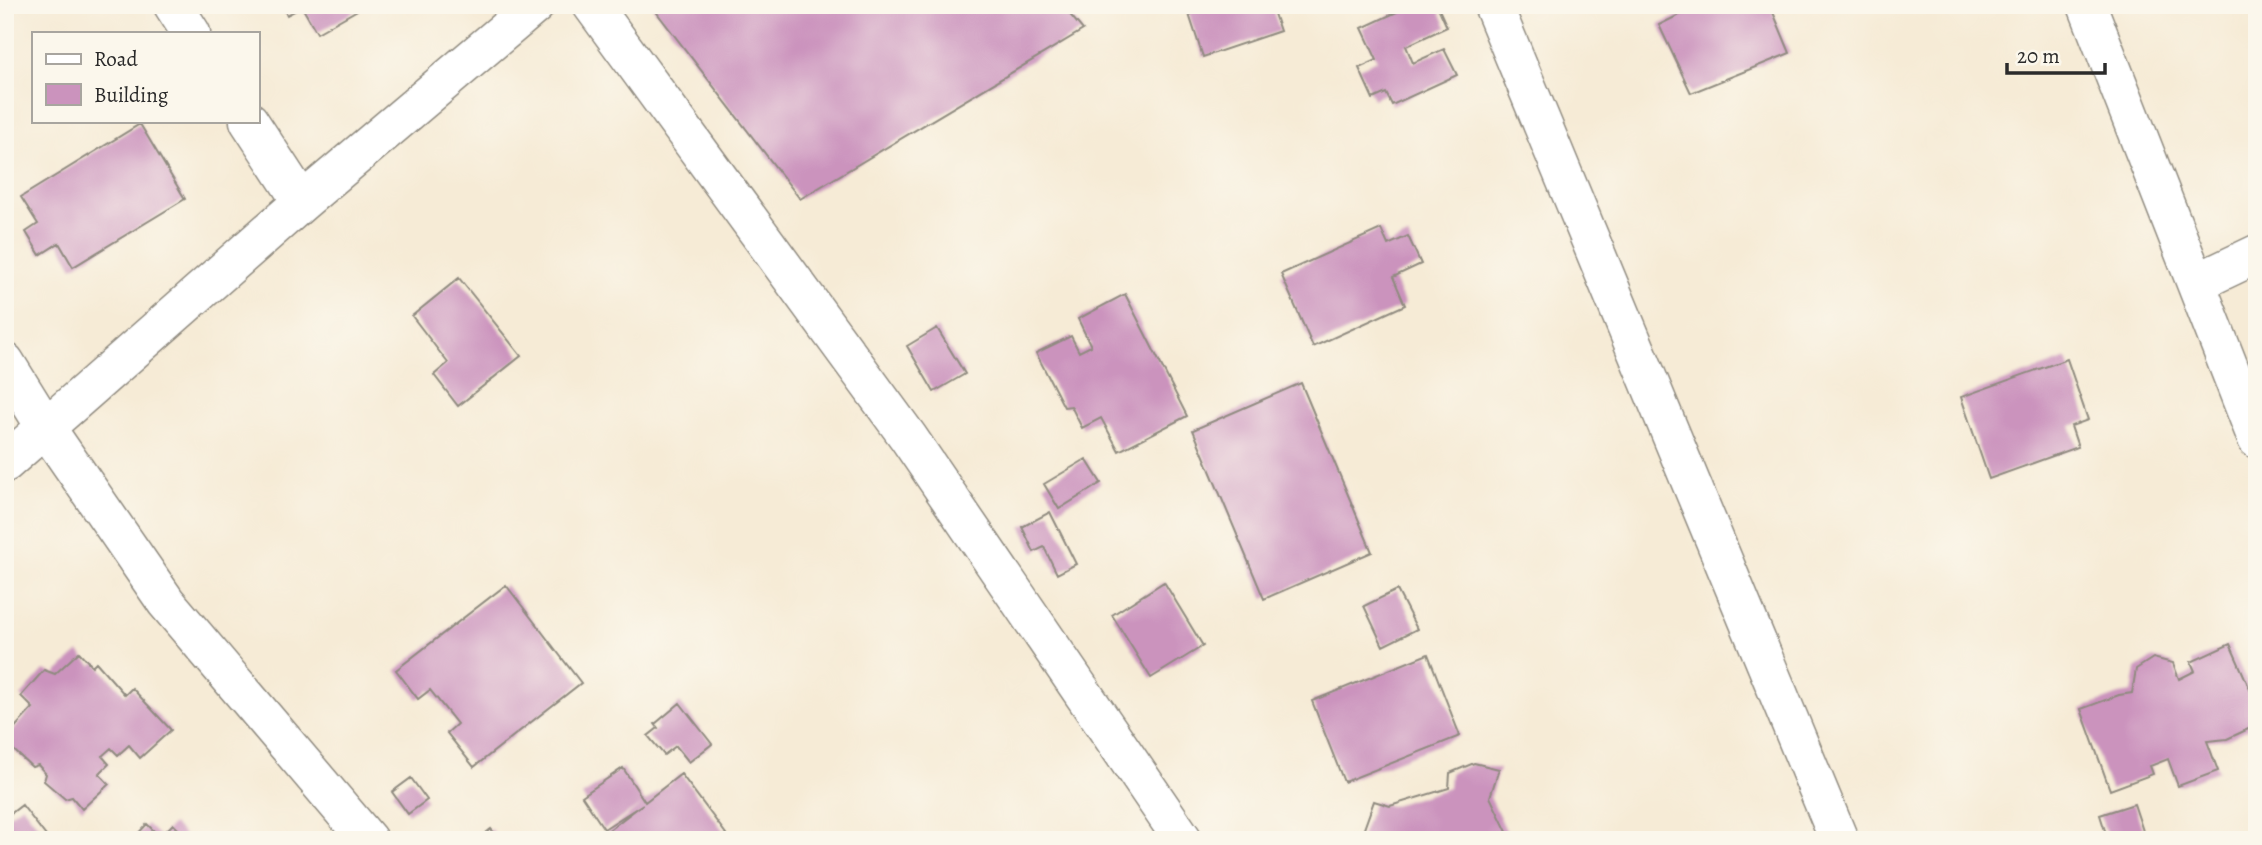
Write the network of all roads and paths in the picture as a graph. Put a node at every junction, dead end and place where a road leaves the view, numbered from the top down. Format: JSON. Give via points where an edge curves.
{"nodes":[{"id":1,"x":173,"y":5,"type":"edge"},
{"id":2,"x":535,"y":5,"type":"edge"},
{"id":3,"x":592,"y":5,"type":"edge"},
{"id":4,"x":1493,"y":5,"type":"edge"},
{"id":5,"x":2087,"y":5,"type":"edge"},
{"id":6,"x":190,"y":32,"type":"edge"},
{"id":7,"x":250,"y":122,"type":"edge"},
{"id":8,"x":302,"y":202,"type":"junction"},
{"id":9,"x":2257,"y":254,"type":"edge"},
{"id":10,"x":2196,"y":283,"type":"junction"},
{"id":11,"x":5,"y":362,"type":"edge"},
{"id":12,"x":46,"y":428,"type":"junction"},
{"id":13,"x":2257,"y":439,"type":"edge"},
{"id":14,"x":5,"y":463,"type":"edge"},
{"id":15,"x":368,"y":840,"type":"edge"},
{"id":16,"x":1183,"y":840,"type":"edge"},
{"id":17,"x":1839,"y":840,"type":"edge"}],
"edges":[{"from":1,"to":6,"type":"street"},
{"from":2,"to":8,"type":"street"},
{"from":3,"to":16,"type":"street","via":[[908,437]]},
{"from":4,"to":17,"type":"street"},
{"from":5,"to":10,"type":"street"},
{"from":7,"to":8,"type":"street"},
{"from":8,"to":12,"type":"street"},
{"from":9,"to":10,"type":"street"},
{"from":10,"to":13,"type":"street"},
{"from":11,"to":12,"type":"street"},
{"from":12,"to":14,"type":"street"},
{"from":12,"to":15,"type":"street","via":[[166,602]]}]}
